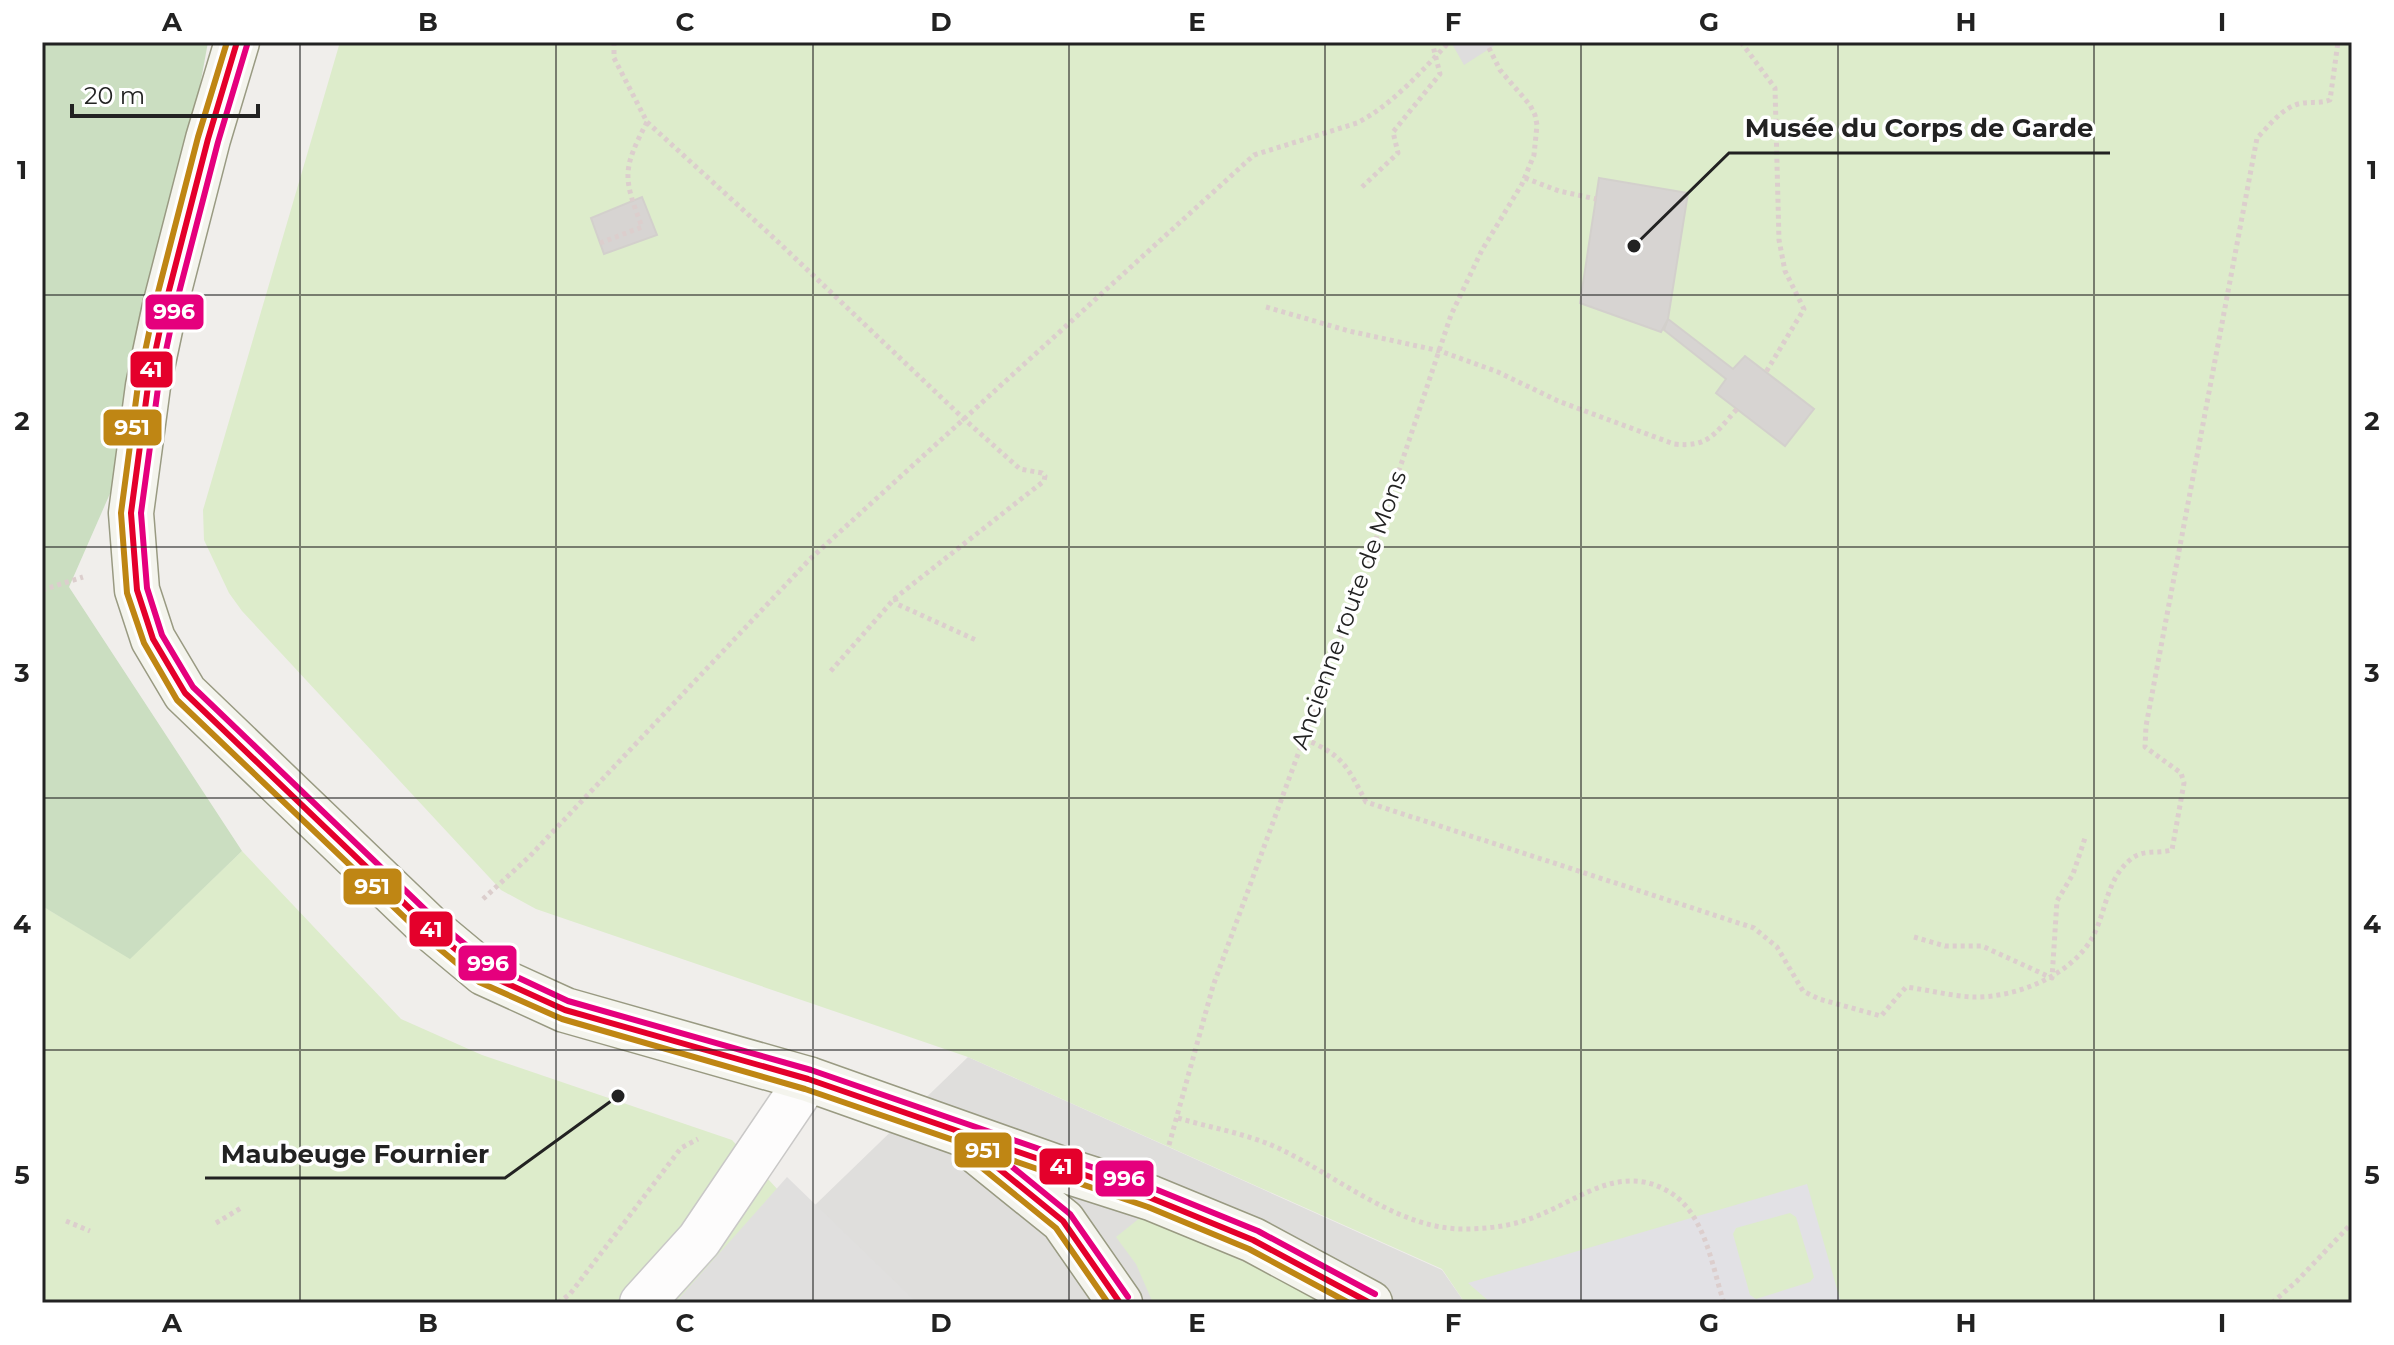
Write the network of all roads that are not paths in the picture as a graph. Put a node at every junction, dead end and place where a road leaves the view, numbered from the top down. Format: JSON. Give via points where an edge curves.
{"nodes":[{"id":1,"x":237,"y":42,"type":"edge"},
{"id":2,"x":808,"y":1079,"type":"junction"},
{"id":3,"x":949,"y":1128,"type":"junction"},
{"id":4,"x":642,"y":1303,"type":"edge"},
{"id":5,"x":1120,"y":1303,"type":"edge"},
{"id":6,"x":1370,"y":1303,"type":"edge"}],
"edges":[{"from":1,"to":2,"type":"main road","via":[[148,386],[131,513],[137,590],[153,639],[185,693],[484,973],[565,1010]]},
{"from":2,"to":3,"type":"main road"},
{"from":2,"to":4,"type":"street","via":[[699,1240]]},
{"from":3,"to":5,"type":"main road","via":[[1063,1221]]},
{"from":3,"to":6,"type":"main road","via":[[1151,1198],[1253,1240]]}]}
